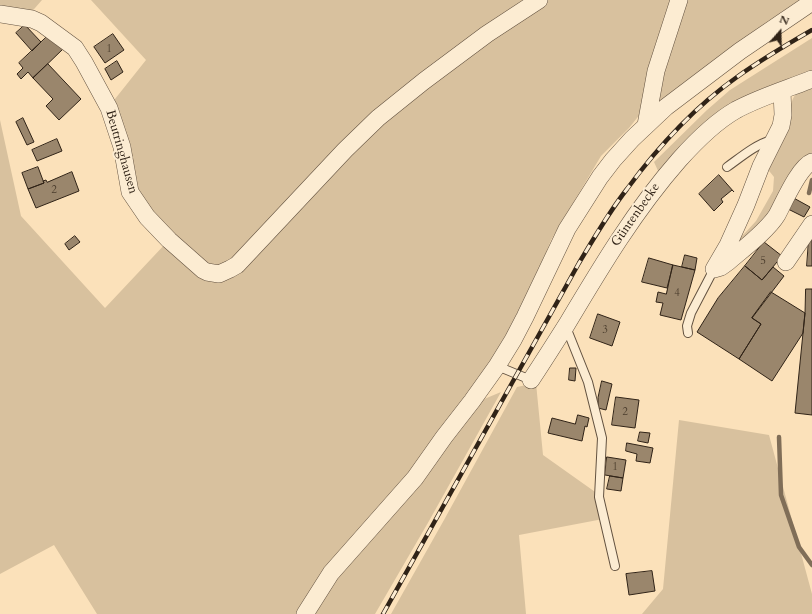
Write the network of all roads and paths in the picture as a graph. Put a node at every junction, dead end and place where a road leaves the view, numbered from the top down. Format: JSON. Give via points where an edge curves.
{"nodes":[{"id":1,"x":539,"y":0,"type":"edge"},
{"id":2,"x":679,"y":0,"type":"edge"},
{"id":3,"x":812,"y":2,"type":"edge"},
{"id":4,"x":0,"y":14,"type":"edge"},
{"id":5,"x":812,"y":79,"type":"edge"},
{"id":6,"x":782,"y":91,"type":"junction"},
{"id":7,"x":646,"y":125,"type":"junction"},
{"id":8,"x":774,"y":139,"type":"junction"},
{"id":9,"x":812,"y":162,"type":"edge"},
{"id":10,"x":727,"y":167,"type":"dead end"},
{"id":11,"x":812,"y":224,"type":"edge"},
{"id":12,"x":786,"y":262,"type":"dead end"},
{"id":13,"x":714,"y":269,"type":"junction"},
{"id":14,"x":566,"y":326,"type":"junction"},
{"id":15,"x":688,"y":333,"type":"dead end"},
{"id":16,"x":497,"y":366,"type":"junction"},
{"id":17,"x":531,"y":380,"type":"joint"},
{"id":18,"x":615,"y":566,"type":"dead end"},
{"id":19,"x":305,"y":614,"type":"edge"}],
"edges":[{"from":1,"to":4,"type":"street","name":"Beutringhausen","via":[[481,38],[378,118],[236,265],[218,274],[202,270],[169,240],[147,217],[130,192],[122,147],[109,108],[75,48],[41,23]]},
{"from":2,"to":7,"type":"street","via":[[656,71]]},
{"from":3,"to":7,"type":"street","via":[[740,50]]},
{"from":5,"to":6,"type":"street","name":"Güntenbecke"},
{"from":6,"to":8,"type":"street","via":[[783,115]]},
{"from":6,"to":14,"type":"street","name":"Güntenbecke","via":[[735,110],[691,146],[660,181],[618,240]]},
{"from":7,"to":16,"type":"street","via":[[613,160],[571,222],[525,317]]},
{"from":8,"to":10,"type":"lane","via":[[766,141]]},
{"from":8,"to":13,"type":"street","via":[[728,245]]},
{"from":9,"to":13,"type":"street","via":[[804,168],[769,226],[728,262]]},
{"from":11,"to":12,"type":"street"},
{"from":13,"to":15,"type":"lane","via":[[691,313],[687,326]]},
{"from":14,"to":17,"type":"street","name":"Güntenbecke"},
{"from":14,"to":18,"type":"lane","via":[[588,382],[602,438],[599,496]]},
{"from":16,"to":17,"type":"lane"},
{"from":16,"to":19,"type":"street","via":[[415,478],[331,573]]}]}
